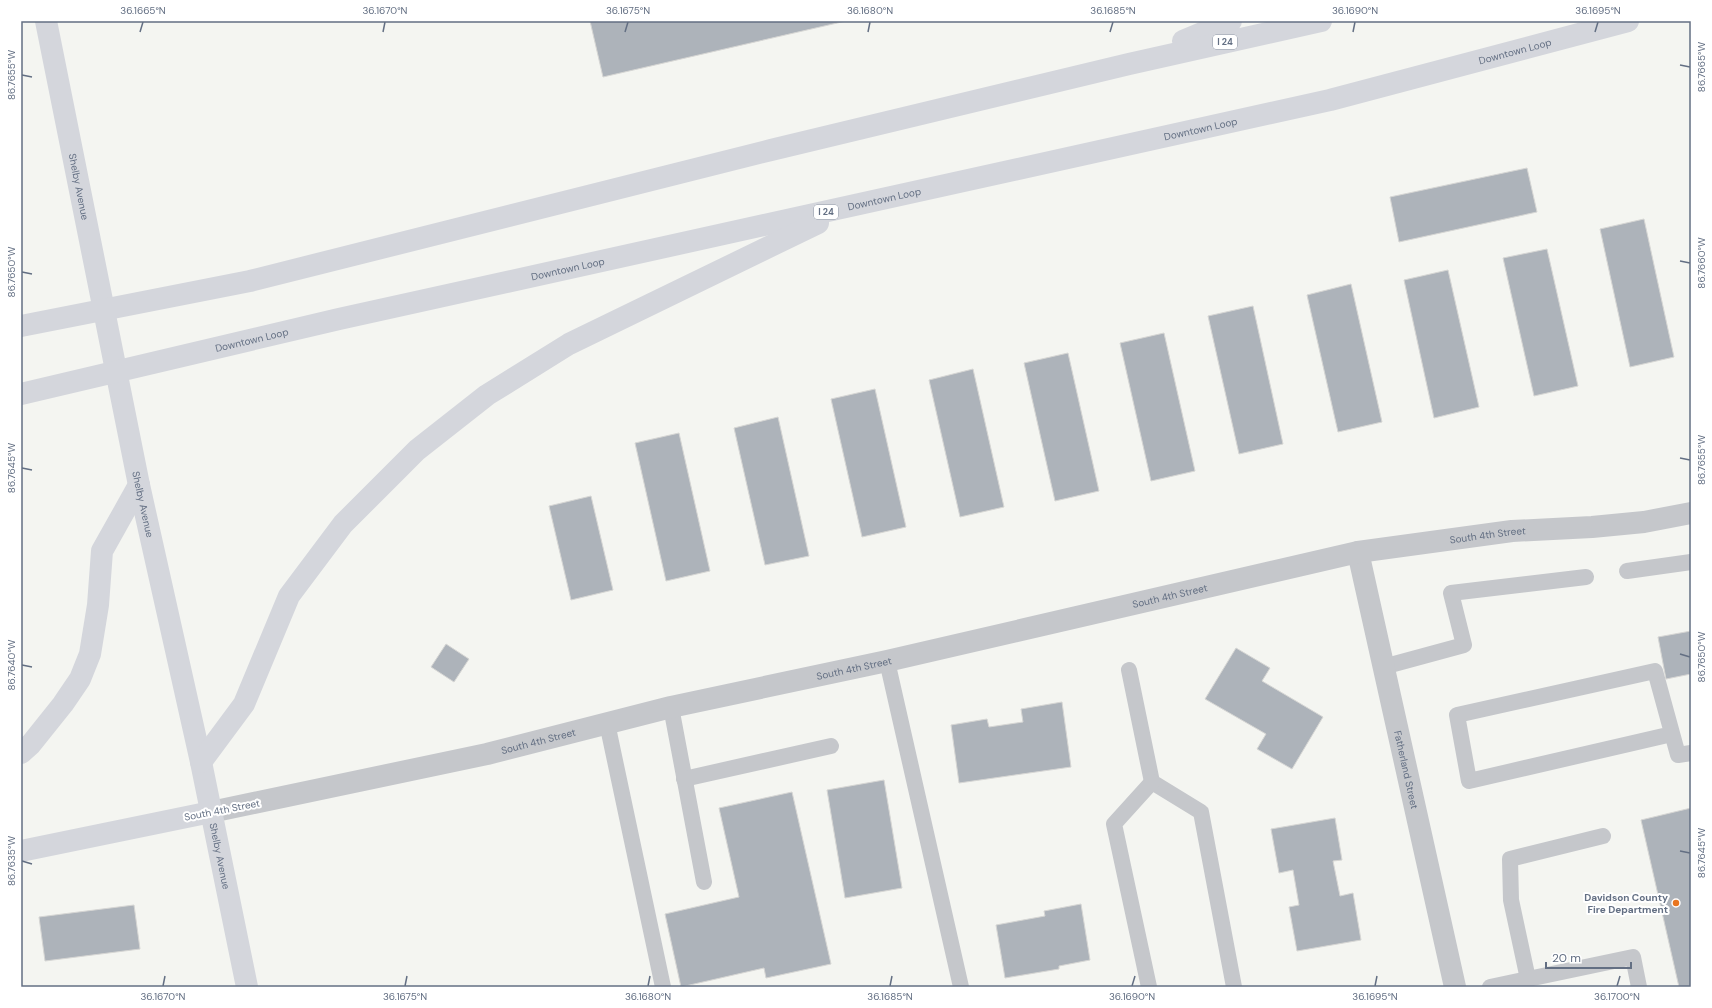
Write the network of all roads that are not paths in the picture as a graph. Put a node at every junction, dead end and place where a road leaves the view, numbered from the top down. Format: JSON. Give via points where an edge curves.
{"nodes":[{"id":1,"x":46,"y":21,"type":"edge"},
{"id":2,"x":1232,"y":21,"type":"edge"},
{"id":3,"x":1321,"y":21,"type":"edge"},
{"id":4,"x":1628,"y":21,"type":"edge"},
{"id":5,"x":1129,"y":64,"type":"junction"},
{"id":6,"x":851,"y":207,"type":"junction"},
{"id":7,"x":21,"y":326,"type":"edge"},
{"id":8,"x":21,"y":394,"type":"edge"},
{"id":9,"x":139,"y":485,"type":"junction"},
{"id":10,"x":1691,"y":513,"type":"edge"},
{"id":11,"x":1358,"y":552,"type":"junction"},
{"id":12,"x":1691,"y":562,"type":"edge"},
{"id":13,"x":1627,"y":571,"type":"dead end"},
{"id":14,"x":1586,"y":577,"type":"dead end"},
{"id":15,"x":887,"y":661,"type":"junction"},
{"id":16,"x":1383,"y":667,"type":"junction"},
{"id":17,"x":1129,"y":670,"type":"dead end"},
{"id":18,"x":671,"y":707,"type":"junction"},
{"id":19,"x":607,"y":723,"type":"junction"},
{"id":20,"x":1672,"y":734,"type":"junction"},
{"id":21,"x":831,"y":746,"type":"dead end"},
{"id":22,"x":21,"y":753,"type":"edge"},
{"id":23,"x":1691,"y":753,"type":"edge"},
{"id":24,"x":201,"y":762,"type":"junction"},
{"id":25,"x":684,"y":779,"type":"junction"},
{"id":26,"x":1152,"y":782,"type":"junction"},
{"id":27,"x":210,"y":812,"type":"junction"},
{"id":28,"x":1604,"y":836,"type":"dead end"},
{"id":29,"x":21,"y":852,"type":"edge"},
{"id":30,"x":704,"y":882,"type":"dead end"},
{"id":31,"x":1528,"y":979,"type":"junction"},
{"id":32,"x":247,"y":987,"type":"edge"},
{"id":33,"x":663,"y":987,"type":"edge"},
{"id":34,"x":961,"y":987,"type":"edge"},
{"id":35,"x":1149,"y":987,"type":"edge"},
{"id":36,"x":1234,"y":987,"type":"edge"},
{"id":37,"x":1455,"y":987,"type":"edge"},
{"id":38,"x":1490,"y":987,"type":"edge"},
{"id":39,"x":1638,"y":987,"type":"edge"}],
"edges":[{"from":1,"to":9,"type":"main road","name":"Shelby Avenue"},
{"from":2,"to":5,"type":"main road"},
{"from":3,"to":5,"type":"main road","number":"I 24"},
{"from":4,"to":6,"type":"main road","name":"Downtown Loop","number":"I 24","via":[[1330,100]]},
{"from":5,"to":7,"type":"main road","number":"I 24","via":[[250,280]]},
{"from":6,"to":8,"type":"main road","name":"Downtown Loop","number":"I 24","via":[[339,319]]},
{"from":6,"to":24,"type":"main road","via":[[569,344],[487,395],[417,450],[343,524],[290,596],[244,704]]},
{"from":9,"to":22,"type":"main road","via":[[102,551],[92,647],[80,679],[63,704]]},
{"from":9,"to":24,"type":"main road","name":"Shelby Avenue"},
{"from":10,"to":11,"type":"street","name":"South 4th Street","via":[[1644,522],[1592,527],[1512,530]]},
{"from":11,"to":15,"type":"street","name":"South 4th Street"},
{"from":11,"to":16,"type":"street","name":"Fatherland Street"},
{"from":12,"to":13,"type":"lane"},
{"from":14,"to":16,"type":"lane","via":[[1451,593],[1464,645]]},
{"from":15,"to":18,"type":"street","name":"South 4th Street"},
{"from":15,"to":34,"type":"lane"},
{"from":16,"to":37,"type":"street","name":"Fatherland Street"},
{"from":17,"to":26,"type":"lane"},
{"from":18,"to":19,"type":"street","name":"South 4th Street"},
{"from":18,"to":25,"type":"lane"},
{"from":19,"to":27,"type":"street","name":"South 4th Street","via":[[487,754]]},
{"from":19,"to":33,"type":"lane"},
{"from":20,"to":20,"type":"lane","via":[[1655,671],[1457,715],[1469,781]]},
{"from":20,"to":23,"type":"lane","via":[[1678,755]]},
{"from":21,"to":25,"type":"lane"},
{"from":24,"to":27,"type":"main road","name":"Shelby Avenue"},
{"from":25,"to":30,"type":"lane"},
{"from":26,"to":35,"type":"lane","via":[[1114,824]]},
{"from":26,"to":36,"type":"lane","via":[[1201,812]]},
{"from":27,"to":29,"type":"main road","name":"South 4th Street"},
{"from":27,"to":32,"type":"main road","name":"Shelby Avenue"},
{"from":28,"to":31,"type":"lane","via":[[1510,859],[1511,900]]},
{"from":31,"to":38,"type":"lane"},
{"from":31,"to":39,"type":"lane","via":[[1633,957]]}]}
